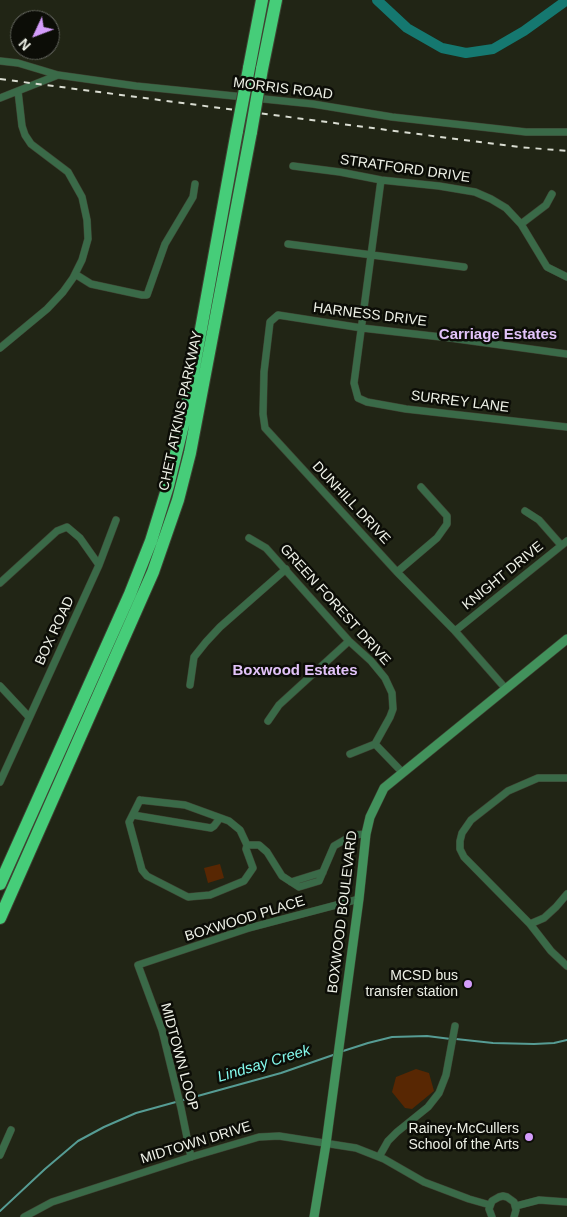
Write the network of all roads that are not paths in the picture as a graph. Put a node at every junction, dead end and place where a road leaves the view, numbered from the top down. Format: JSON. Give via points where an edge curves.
{"nodes":[{"id":1,"x":262,"y":0,"type":"edge"},
{"id":2,"x":276,"y":0,"type":"edge"},
{"id":3,"x":0,"y":61,"type":"edge"},
{"id":4,"x":256,"y":69,"type":"junction"},
{"id":5,"x":58,"y":75,"type":"junction"},
{"id":6,"x":18,"y":91,"type":"junction"},
{"id":7,"x":0,"y":98,"type":"edge"},
{"id":8,"x":567,"y":132,"type":"edge"},
{"id":9,"x":293,"y":166,"type":"dead end"},
{"id":10,"x":381,"y":180,"type":"junction"},
{"id":11,"x":195,"y":184,"type":"dead end"},
{"id":12,"x":552,"y":194,"type":"dead end"},
{"id":13,"x":521,"y":224,"type":"junction"},
{"id":14,"x":288,"y":244,"type":"dead end"},
{"id":15,"x":372,"y":254,"type":"junction"},
{"id":16,"x":464,"y":267,"type":"dead end"},
{"id":17,"x":75,"y":274,"type":"junction"},
{"id":18,"x":567,"y":278,"type":"edge"},
{"id":19,"x":289,"y":317,"type":"joint"},
{"id":20,"x":362,"y":328,"type":"junction"},
{"id":21,"x":0,"y":348,"type":"edge"},
{"id":22,"x":567,"y":354,"type":"edge"},
{"id":23,"x":567,"y":427,"type":"edge"},
{"id":24,"x":421,"y":487,"type":"dead end"},
{"id":25,"x":525,"y":511,"type":"dead end"},
{"id":26,"x":116,"y":520,"type":"dead end"},
{"id":27,"x":249,"y":538,"type":"dead end"},
{"id":28,"x":564,"y":543,"type":"edge"},
{"id":29,"x":99,"y":565,"type":"junction"},
{"id":30,"x":286,"y":569,"type":"junction"},
{"id":31,"x":397,"y":572,"type":"junction"},
{"id":32,"x":0,"y":583,"type":"edge"},
{"id":33,"x":455,"y":631,"type":"junction"},
{"id":34,"x":567,"y":640,"type":"edge"},
{"id":35,"x":349,"y":641,"type":"junction"},
{"id":36,"x":190,"y":685,"type":"dead end"},
{"id":37,"x":0,"y":686,"type":"edge"},
{"id":38,"x":506,"y":689,"type":"junction"},
{"id":39,"x":29,"y":717,"type":"junction"},
{"id":40,"x":268,"y":721,"type":"dead end"},
{"id":41,"x":374,"y":744,"type":"junction"},
{"id":42,"x":350,"y":754,"type":"dead end"},
{"id":43,"x":402,"y":772,"type":"junction"},
{"id":44,"x":567,"y":778,"type":"edge"},
{"id":45,"x":0,"y":782,"type":"edge"},
{"id":46,"x":133,"y":814,"type":"junction"},
{"id":47,"x":220,"y":818,"type":"junction"},
{"id":48,"x":366,"y":834,"type":"junction"},
{"id":49,"x":248,"y":845,"type":"junction"},
{"id":50,"x":0,"y":884,"type":"edge"},
{"id":51,"x":567,"y":894,"type":"edge"},
{"id":52,"x":359,"y":899,"type":"junction"},
{"id":53,"x":0,"y":918,"type":"edge"},
{"id":54,"x":530,"y":924,"type":"junction"},
{"id":55,"x":138,"y":965,"type":"joint"},
{"id":56,"x":567,"y":966,"type":"edge"},
{"id":57,"x":455,"y":1029,"type":"dead end"},
{"id":58,"x":11,"y":1130,"type":"dead end"},
{"id":59,"x":326,"y":1144,"type":"junction"},
{"id":60,"x":0,"y":1155,"type":"edge"},
{"id":61,"x":379,"y":1156,"type":"junction"},
{"id":62,"x":191,"y":1157,"type":"junction"},
{"id":63,"x":567,"y":1202,"type":"edge"},
{"id":64,"x":490,"y":1205,"type":"junction"},
{"id":65,"x":516,"y":1206,"type":"junction"},
{"id":66,"x":24,"y":1217,"type":"edge"},
{"id":67,"x":314,"y":1217,"type":"edge"},
{"id":68,"x":492,"y":1217,"type":"edge"},
{"id":69,"x":514,"y":1217,"type":"edge"}],
"edges":[{"from":1,"to":4,"type":"highway","name":"CHET ATKINS PARKWAY"},
{"from":2,"to":4,"type":"highway","name":"CHET ATKINS PARKWAY"},
{"from":3,"to":5,"type":"street"},
{"from":4,"to":50,"type":"highway","name":"CHET ATKINS PARKWAY","bridge":true,"via":[[237,131],[185,417],[151,541]]},
{"from":4,"to":53,"type":"highway","name":"CHET ATKINS PARKWAY","bridge":true,"via":[[251,132],[190,453],[178,500],[153,572]]},
{"from":5,"to":6,"type":"street","name":"MORRIS ROAD"},
{"from":5,"to":8,"type":"street","name":"MORRIS ROAD","via":[[313,104],[392,117],[526,132]]},
{"from":6,"to":7,"type":"street","name":"MORRIS ROAD"},
{"from":6,"to":17,"type":"street","via":[[25,135],[31,144],[68,172],[82,197],[88,239]]},
{"from":9,"to":10,"type":"street","name":"STRATFORD DRIVE"},
{"from":10,"to":13,"type":"street","name":"STRATFORD DRIVE","via":[[474,192],[506,208]]},
{"from":10,"to":15,"type":"street"},
{"from":11,"to":17,"type":"street","via":[[193,198],[165,244],[147,295],[90,284]]},
{"from":12,"to":13,"type":"street","via":[[546,204]]},
{"from":13,"to":18,"type":"street","name":"STRATFORD DRIVE","via":[[548,267]]},
{"from":14,"to":15,"type":"street"},
{"from":15,"to":16,"type":"street"},
{"from":15,"to":20,"type":"street"},
{"from":17,"to":21,"type":"street","via":[[47,309]]},
{"from":19,"to":20,"type":"street","name":"HARNESS DRIVE"},
{"from":19,"to":31,"type":"street","name":"DUNHILL DRIVE","via":[[278,315],[270,322],[264,380],[265,428]]},
{"from":20,"to":22,"type":"street","name":"HARNESS DRIVE"},
{"from":20,"to":23,"type":"street","name":"SURREY LANE","via":[[354,383],[358,398],[377,404]]},
{"from":24,"to":31,"type":"street","via":[[447,516],[447,524],[437,538]]},
{"from":25,"to":28,"type":"street"},
{"from":26,"to":29,"type":"street","name":"BOX ROAD"},
{"from":27,"to":30,"type":"street","name":"GREEN FOREST DRIVE","via":[[266,548]]},
{"from":28,"to":33,"type":"street","name":"KNIGHT DRIVE"},
{"from":29,"to":32,"type":"street","via":[[80,538],[67,527],[57,531]]},
{"from":29,"to":39,"type":"street","name":"BOX ROAD"},
{"from":30,"to":35,"type":"street","name":"GREEN FOREST DRIVE"},
{"from":30,"to":36,"type":"street","via":[[206,642],[194,657]]},
{"from":31,"to":33,"type":"street","name":"DUNHILL DRIVE"},
{"from":33,"to":38,"type":"street","name":"DUNHILL DRIVE"},
{"from":34,"to":38,"type":"street","name":"BOXWOOD BOULEVARD"},
{"from":35,"to":40,"type":"street","via":[[280,705]]},
{"from":35,"to":41,"type":"street","name":"GREEN FOREST DRIVE","via":[[376,666],[392,693],[393,709]]},
{"from":37,"to":39,"type":"street"},
{"from":38,"to":43,"type":"street","name":"BOXWOOD BOULEVARD"},
{"from":39,"to":45,"type":"street","name":"BOX ROAD"},
{"from":41,"to":42,"type":"street"},
{"from":41,"to":43,"type":"street"},
{"from":43,"to":48,"type":"street","name":"BOXWOOD BOULEVARD","via":[[384,788]]},
{"from":44,"to":54,"type":"street","via":[[538,778],[515,787],[471,820],[462,833],[460,849],[464,857]]},
{"from":46,"to":47,"type":"street","via":[[211,828]]},
{"from":46,"to":47,"type":"street","via":[[140,800],[185,805]]},
{"from":46,"to":49,"type":"street","via":[[130,822],[142,870],[147,876],[188,896],[210,895],[244,881],[253,868],[246,849]]},
{"from":47,"to":49,"type":"street","via":[[230,821],[240,830]]},
{"from":48,"to":49,"type":"street","via":[[352,835],[334,846],[323,872],[306,881],[290,882],[260,845]]},
{"from":48,"to":52,"type":"street","name":"BOXWOOD BOULEVARD"},
{"from":51,"to":54,"type":"street","via":[[544,918]]},
{"from":52,"to":55,"type":"street","name":"BOXWOOD PLACE","via":[[249,928]]},
{"from":52,"to":59,"type":"street","name":"BOXWOOD BOULEVARD"},
{"from":54,"to":56,"type":"street"},
{"from":55,"to":62,"type":"street","name":"MIDTOWN LOOP","via":[[162,1030]]},
{"from":57,"to":61,"type":"street","via":[[439,1093],[428,1107],[397,1132]]},
{"from":58,"to":60,"type":"street"},
{"from":59,"to":61,"type":"street","name":"MIDTOWN DRIVE","via":[[356,1148]]},
{"from":59,"to":62,"type":"street","name":"MIDTOWN DRIVE","via":[[279,1136],[259,1137]]},
{"from":59,"to":67,"type":"street","name":"BOXWOOD BOULEVARD"},
{"from":61,"to":64,"type":"street","name":"MIDTOWN DRIVE","via":[[424,1182]]},
{"from":62,"to":66,"type":"street","name":"MIDTOWN DRIVE","via":[[52,1202]]},
{"from":63,"to":65,"type":"street","via":[[539,1200]]},
{"from":64,"to":65,"type":"street","via":[[503,1196]]},
{"from":64,"to":68,"type":"street"},
{"from":65,"to":69,"type":"street"}]}
